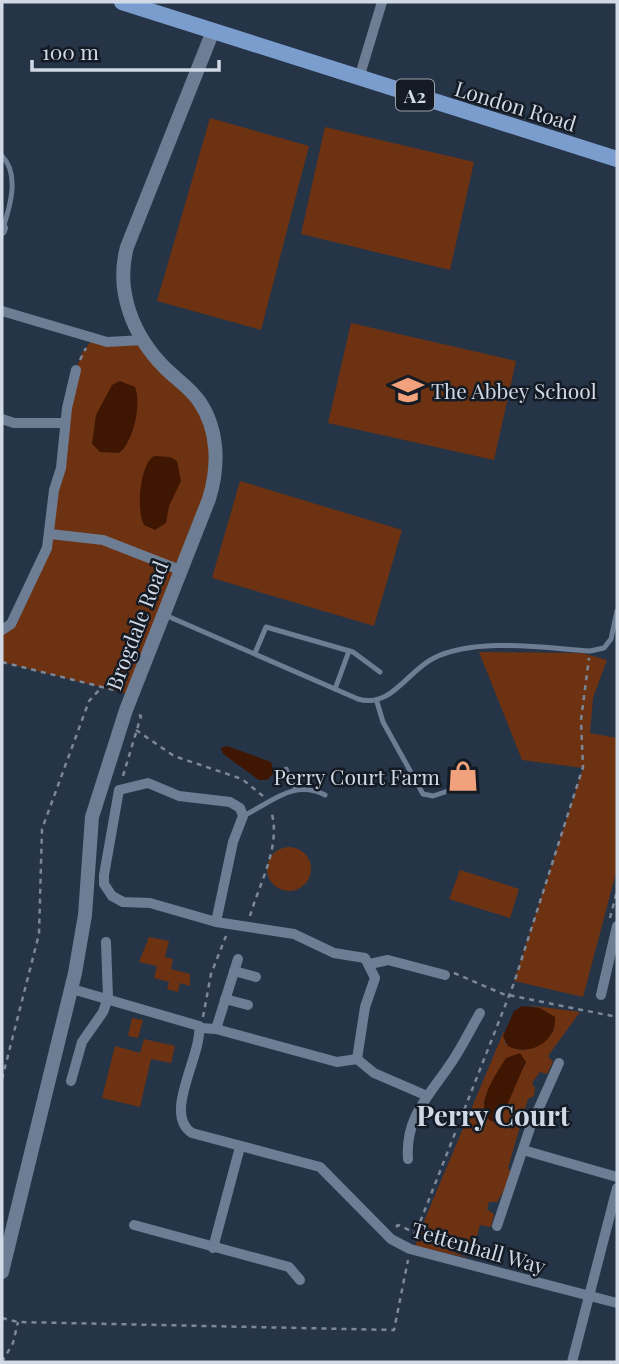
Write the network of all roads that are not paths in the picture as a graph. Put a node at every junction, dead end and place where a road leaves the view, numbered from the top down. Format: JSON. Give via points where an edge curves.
{"nodes":[{"id":1,"x":122,"y":2,"type":"edge"},
{"id":2,"x":382,"y":2,"type":"edge"},
{"id":3,"x":213,"y":31,"type":"junction"},
{"id":4,"x":359,"y":78,"type":"junction"},
{"id":5,"x":2,"y":156,"type":"edge"},
{"id":6,"x":617,"y":159,"type":"edge"},
{"id":7,"x":2,"y":229,"type":"edge"},
{"id":8,"x":2,"y":311,"type":"edge"},
{"id":9,"x":142,"y":340,"type":"junction"},
{"id":10,"x":76,"y":370,"type":"road end"},
{"id":11,"x":2,"y":419,"type":"edge"},
{"id":12,"x":65,"y":423,"type":"junction"},
{"id":13,"x":50,"y":534,"type":"junction"},
{"id":14,"x":180,"y":570,"type":"junction"},
{"id":15,"x":617,"y":611,"type":"edge"},
{"id":16,"x":164,"y":615,"type":"junction"},
{"id":17,"x":2,"y":630,"type":"edge"},
{"id":18,"x":615,"y":630,"type":"edge"},
{"id":19,"x":349,"y":651,"type":"junction"},
{"id":20,"x":255,"y":653,"type":"junction"},
{"id":21,"x":380,"y":672,"type":"dead end"},
{"id":22,"x":335,"y":689,"type":"junction"},
{"id":23,"x":377,"y":702,"type":"junction"},
{"id":24,"x":286,"y":769,"type":"dead end"},
{"id":25,"x":475,"y":782,"type":"dead end"},
{"id":26,"x":296,"y":789,"type":"junction"},
{"id":27,"x":325,"y":795,"type":"dead end"},
{"id":28,"x":243,"y":816,"type":"junction"},
{"id":29,"x":216,"y":922,"type":"junction"},
{"id":30,"x":617,"y":926,"type":"edge"},
{"id":31,"x":106,"y":942,"type":"dead end"},
{"id":32,"x":238,"y":959,"type":"dead end"},
{"id":33,"x":370,"y":964,"type":"junction"},
{"id":34,"x":234,"y":971,"type":"junction"},
{"id":35,"x":444,"y":975,"type":"dead end"},
{"id":36,"x":612,"y":975,"type":"edge"},
{"id":37,"x":256,"y":976,"type":"dead end"},
{"id":38,"x":72,"y":989,"type":"junction"},
{"id":39,"x":601,"y":995,"type":"dead end"},
{"id":40,"x":108,"y":998,"type":"junction"},
{"id":41,"x":225,"y":999,"type":"junction"},
{"id":42,"x":247,"y":1005,"type":"dead end"},
{"id":43,"x":480,"y":1013,"type":"dead end"},
{"id":44,"x":199,"y":1027,"type":"junction"},
{"id":45,"x":216,"y":1029,"type":"junction"},
{"id":46,"x":358,"y":1059,"type":"junction"},
{"id":47,"x":559,"y":1063,"type":"dead end"},
{"id":48,"x":71,"y":1081,"type":"dead end"},
{"id":49,"x":425,"y":1095,"type":"junction"},
{"id":50,"x":240,"y":1147,"type":"junction"},
{"id":51,"x":523,"y":1150,"type":"junction"},
{"id":52,"x":408,"y":1159,"type":"dead end"},
{"id":53,"x":617,"y":1177,"type":"edge"},
{"id":54,"x":617,"y":1188,"type":"edge"},
{"id":55,"x":134,"y":1225,"type":"dead end"},
{"id":56,"x":496,"y":1226,"type":"dead end"},
{"id":57,"x":213,"y":1248,"type":"junction"},
{"id":58,"x":2,"y":1272,"type":"edge"},
{"id":59,"x":300,"y":1280,"type":"dead end"},
{"id":60,"x":591,"y":1297,"type":"junction"},
{"id":61,"x":617,"y":1303,"type":"edge"},
{"id":62,"x":572,"y":1362,"type":"edge"}],
"edges":[{"from":1,"to":3,"type":"main road","name":"London Road","number":"A2"},
{"from":2,"to":4,"type":"street"},
{"from":3,"to":4,"type":"main road","name":"London Road","number":"A2"},
{"from":3,"to":9,"type":"street","name":"Brogdale Road","via":[[124,259],[124,292]]},
{"from":4,"to":6,"type":"main road","name":"London Road","number":"A2"},
{"from":5,"to":7,"type":"lane","via":[[12,182]]},
{"from":8,"to":9,"type":"street","via":[[93,339],[120,344]]},
{"from":9,"to":14,"type":"street","name":"Brogdale Road","via":[[197,397],[214,438],[213,485]]},
{"from":10,"to":12,"type":"street"},
{"from":11,"to":12,"type":"street"},
{"from":12,"to":13,"type":"street"},
{"from":13,"to":14,"type":"street","via":[[112,543]]},
{"from":13,"to":17,"type":"street","via":[[11,624]]},
{"from":14,"to":16,"type":"street","name":"Brogdale Road"},
{"from":15,"to":18,"type":"lane"},
{"from":16,"to":20,"type":"lane"},
{"from":16,"to":38,"type":"street","name":"Brogdale Road","via":[[126,710],[93,817],[85,915]]},
{"from":18,"to":23,"type":"lane","via":[[604,648],[590,651],[478,646],[453,650],[419,667]]},
{"from":19,"to":20,"type":"lane","via":[[266,627]]},
{"from":19,"to":21,"type":"lane"},
{"from":19,"to":22,"type":"lane"},
{"from":20,"to":22,"type":"lane"},
{"from":22,"to":23,"type":"lane"},
{"from":23,"to":25,"type":"lane","via":[[383,722],[423,794],[433,796]]},
{"from":24,"to":26,"type":"lane"},
{"from":26,"to":27,"type":"lane","via":[[311,788]]},
{"from":26,"to":28,"type":"lane"},
{"from":28,"to":29,"type":"street"},
{"from":28,"to":29,"type":"street","via":[[230,802],[178,796],[148,783],[116,794],[104,875],[112,896]]},
{"from":29,"to":33,"type":"street","via":[[294,934],[334,953],[365,958]]},
{"from":30,"to":36,"type":"street"},
{"from":31,"to":40,"type":"street"},
{"from":32,"to":34,"type":"street"},
{"from":33,"to":35,"type":"street","via":[[388,960]]},
{"from":33,"to":46,"type":"street","via":[[374,986],[365,1007]]},
{"from":34,"to":37,"type":"street"},
{"from":34,"to":41,"type":"street"},
{"from":36,"to":39,"type":"street"},
{"from":38,"to":40,"type":"street"},
{"from":38,"to":58,"type":"street","name":"Brogdale Road"},
{"from":40,"to":44,"type":"street"},
{"from":40,"to":48,"type":"street","via":[[82,1042]]},
{"from":41,"to":42,"type":"street"},
{"from":41,"to":45,"type":"street"},
{"from":43,"to":49,"type":"street","via":[[450,1065]]},
{"from":44,"to":45,"type":"street"},
{"from":44,"to":50,"type":"street","name":"Tettenhall Way","via":[[180,1107],[182,1122],[192,1133]]},
{"from":45,"to":46,"type":"street","via":[[337,1062]]},
{"from":46,"to":49,"type":"street","via":[[374,1073]]},
{"from":47,"to":51,"type":"street"},
{"from":49,"to":52,"type":"street","via":[[411,1127]]},
{"from":50,"to":57,"type":"street"},
{"from":50,"to":60,"type":"street","name":"Tettenhall Way","via":[[320,1167],[387,1235],[410,1249]]},
{"from":51,"to":53,"type":"street"},
{"from":51,"to":56,"type":"street"},
{"from":54,"to":60,"type":"street"},
{"from":55,"to":57,"type":"street"},
{"from":57,"to":59,"type":"street","via":[[289,1267]]},
{"from":60,"to":61,"type":"street","name":"Tettenhall Way"},
{"from":60,"to":62,"type":"street"}]}
